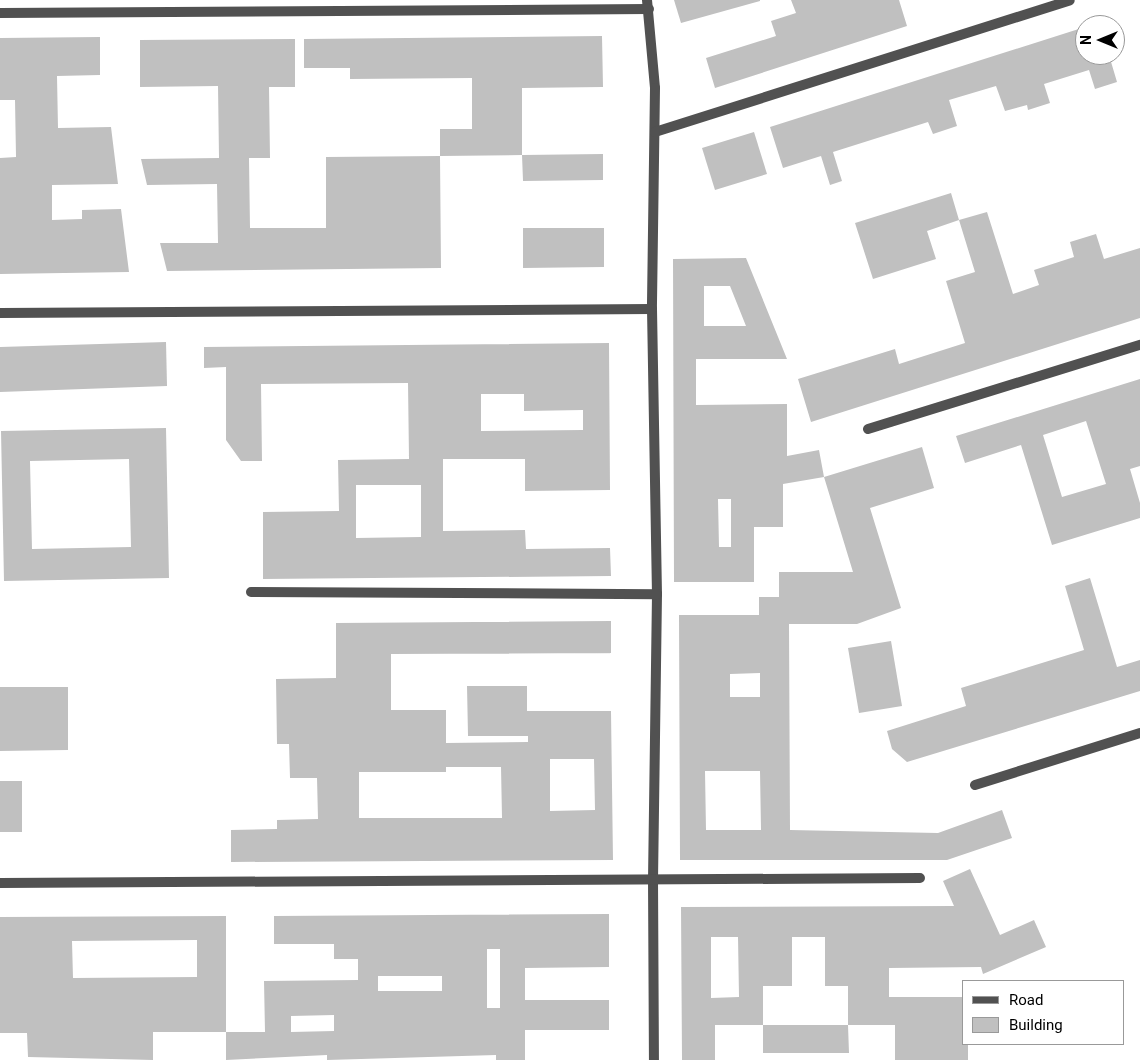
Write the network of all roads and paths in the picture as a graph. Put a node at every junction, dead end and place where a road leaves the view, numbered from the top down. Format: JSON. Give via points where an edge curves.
{"nodes":[{"id":1,"x":1070,"y":0,"type":"edge"},
{"id":2,"x":648,"y":4,"type":"edge"},
{"id":3,"x":0,"y":13,"type":"edge"},
{"id":4,"x":655,"y":132,"type":"junction"},
{"id":5,"x":652,"y":309,"type":"junction"},
{"id":6,"x":0,"y":312,"type":"edge"},
{"id":7,"x":1140,"y":345,"type":"edge"},
{"id":8,"x":868,"y":429,"type":"dead end"},
{"id":9,"x":251,"y":592,"type":"dead end"},
{"id":10,"x":658,"y":594,"type":"junction"},
{"id":11,"x":1140,"y":732,"type":"edge"},
{"id":12,"x":975,"y":785,"type":"dead end"},
{"id":13,"x":920,"y":878,"type":"dead end"},
{"id":14,"x":653,"y":879,"type":"junction"},
{"id":15,"x":0,"y":884,"type":"edge"},
{"id":16,"x":654,"y":1060,"type":"edge"}],
"edges":[{"from":1,"to":4,"type":"street"},
{"from":2,"to":3,"type":"street"},
{"from":2,"to":4,"type":"street"},
{"from":4,"to":5,"type":"street"},
{"from":5,"to":6,"type":"street"},
{"from":5,"to":10,"type":"street"},
{"from":7,"to":8,"type":"street"},
{"from":9,"to":10,"type":"street"},
{"from":10,"to":14,"type":"street"},
{"from":11,"to":12,"type":"street"},
{"from":13,"to":14,"type":"street"},
{"from":14,"to":15,"type":"street"},
{"from":14,"to":16,"type":"street"}]}
